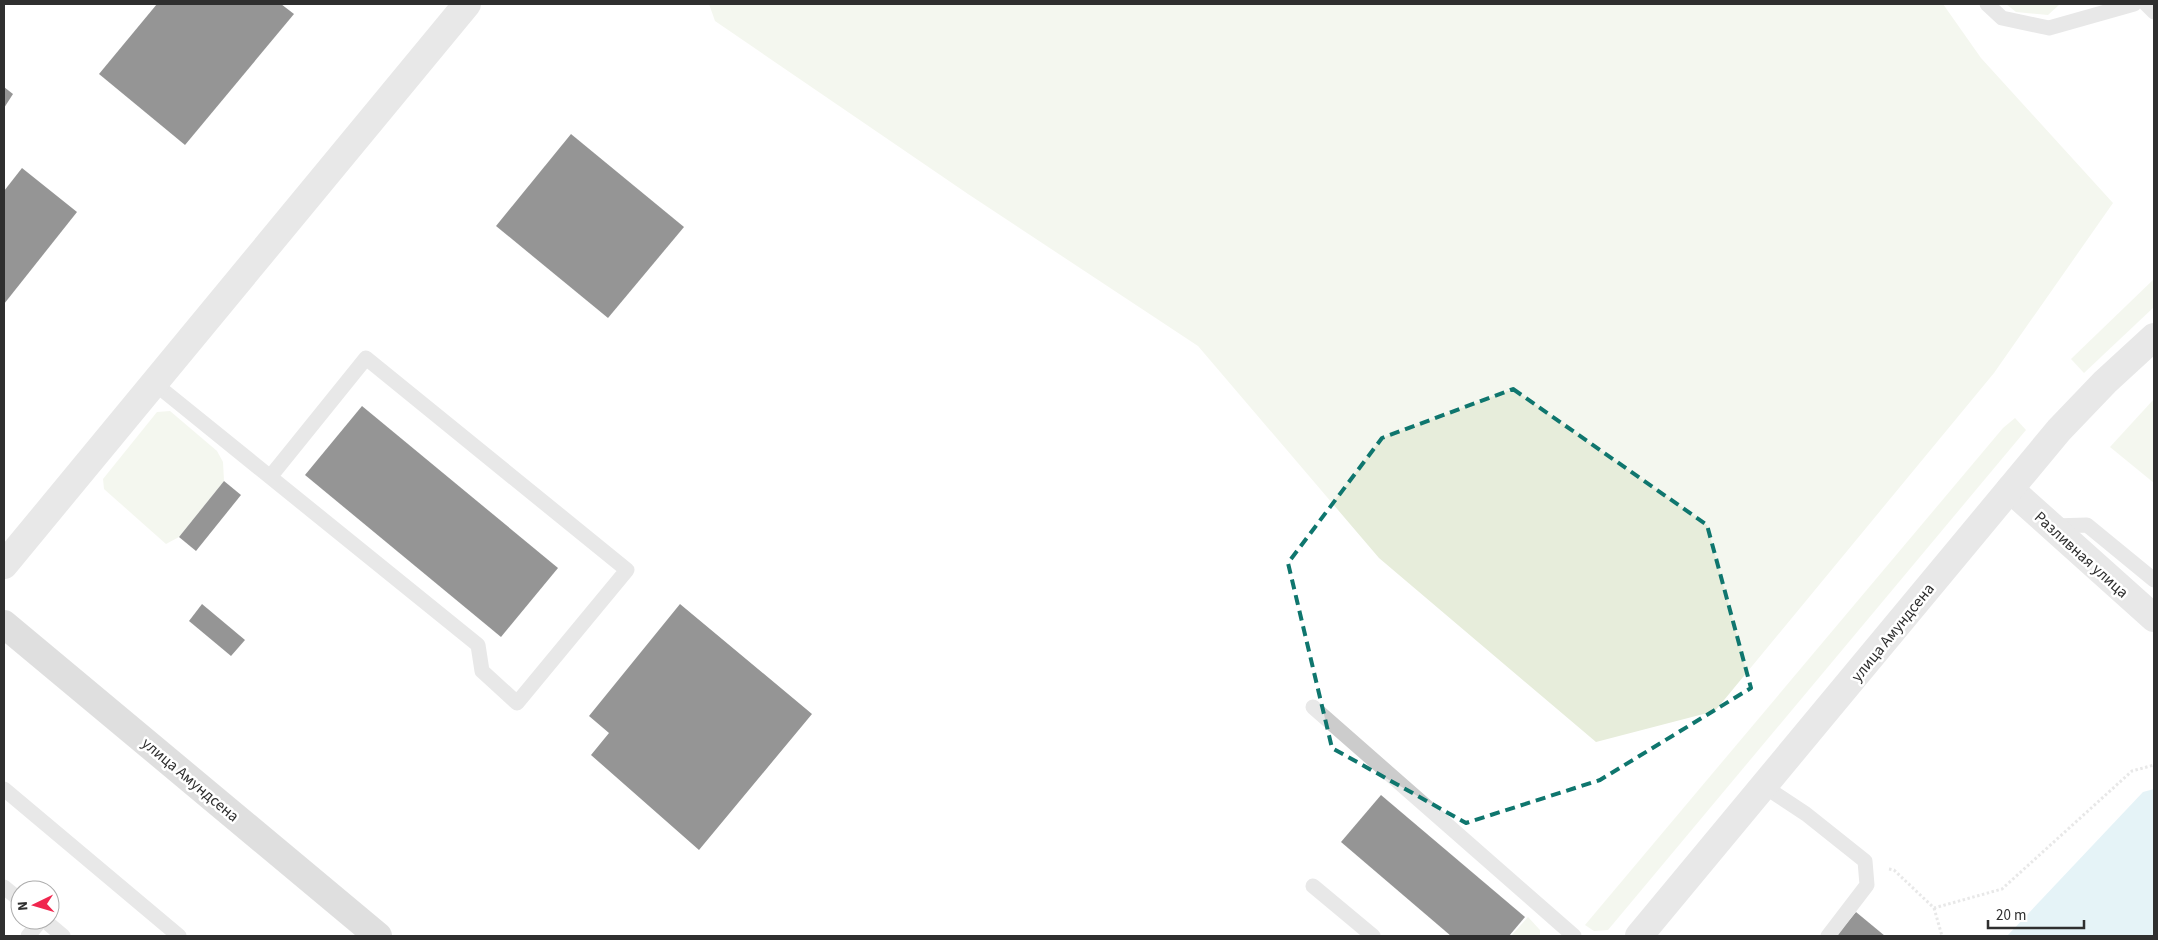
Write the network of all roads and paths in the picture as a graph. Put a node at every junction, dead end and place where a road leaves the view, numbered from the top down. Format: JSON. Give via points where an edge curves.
{"nodes":[{"id":1,"x":467,"y":4,"type":"edge"},
{"id":2,"x":1987,"y":4,"type":"edge"},
{"id":3,"x":2134,"y":4,"type":"edge"},
{"id":4,"x":2146,"y":4,"type":"edge"},
{"id":5,"x":2154,"y":12,"type":"edge"},
{"id":6,"x":2154,"y":337,"type":"edge"},
{"id":7,"x":154,"y":383,"type":"junction"},
{"id":8,"x":270,"y":477,"type":"junction"},
{"id":9,"x":2010,"y":489,"type":"junction"},
{"id":10,"x":2050,"y":526,"type":"junction"},
{"id":11,"x":4,"y":565,"type":"edge"},
{"id":12,"x":2154,"y":580,"type":"edge"},
{"id":13,"x":2154,"y":618,"type":"edge"},
{"id":14,"x":4,"y":624,"type":"edge"},
{"id":15,"x":1313,"y":708,"type":"dead end"},
{"id":16,"x":2154,"y":765,"type":"edge"},
{"id":17,"x":1765,"y":787,"type":"junction"},
{"id":18,"x":4,"y":789,"type":"edge"},
{"id":19,"x":1865,"y":861,"type":"junction"},
{"id":20,"x":1313,"y":886,"type":"dead end"},
{"id":21,"x":1934,"y":908,"type":"junction"},
{"id":22,"x":1643,"y":935,"type":"edge"},
{"id":23,"x":179,"y":936,"type":"edge"},
{"id":24,"x":378,"y":936,"type":"edge"},
{"id":25,"x":1373,"y":936,"type":"edge"},
{"id":26,"x":1574,"y":936,"type":"edge"},
{"id":27,"x":1828,"y":936,"type":"edge"},
{"id":28,"x":1942,"y":936,"type":"edge"}],
"edges":[{"from":1,"to":7,"type":"street"},
{"from":2,"to":3,"type":"lane","via":[[2002,18],[2049,28]]},
{"from":4,"to":5,"type":"lane"},
{"from":6,"to":9,"type":"street","name":"улица Амундсена","via":[[2105,382]]},
{"from":7,"to":8,"type":"lane"},
{"from":7,"to":11,"type":"street"},
{"from":8,"to":8,"type":"lane","via":[[478,646],[482,671],[517,703],[627,570],[366,358]]},
{"from":9,"to":10,"type":"street","name":"Разливная улица"},
{"from":9,"to":17,"type":"street","name":"улица Амундсена"},
{"from":10,"to":12,"type":"lane","via":[[2087,525]]},
{"from":10,"to":13,"type":"street","name":"Разливная улица"},
{"from":14,"to":24,"type":"main road","name":"улица Амундсена"},
{"from":15,"to":26,"type":"lane"},
{"from":16,"to":21,"type":"path","via":[[2132,771],[2002,889]]},
{"from":17,"to":19,"type":"lane","via":[[1806,814]]},
{"from":17,"to":22,"type":"street","name":"улица Амундсена"},
{"from":18,"to":23,"type":"lane"},
{"from":19,"to":21,"type":"path","via":[[1894,870]]},
{"from":19,"to":27,"type":"lane","via":[[1867,884]]},
{"from":20,"to":25,"type":"lane"},
{"from":21,"to":28,"type":"path"}]}
